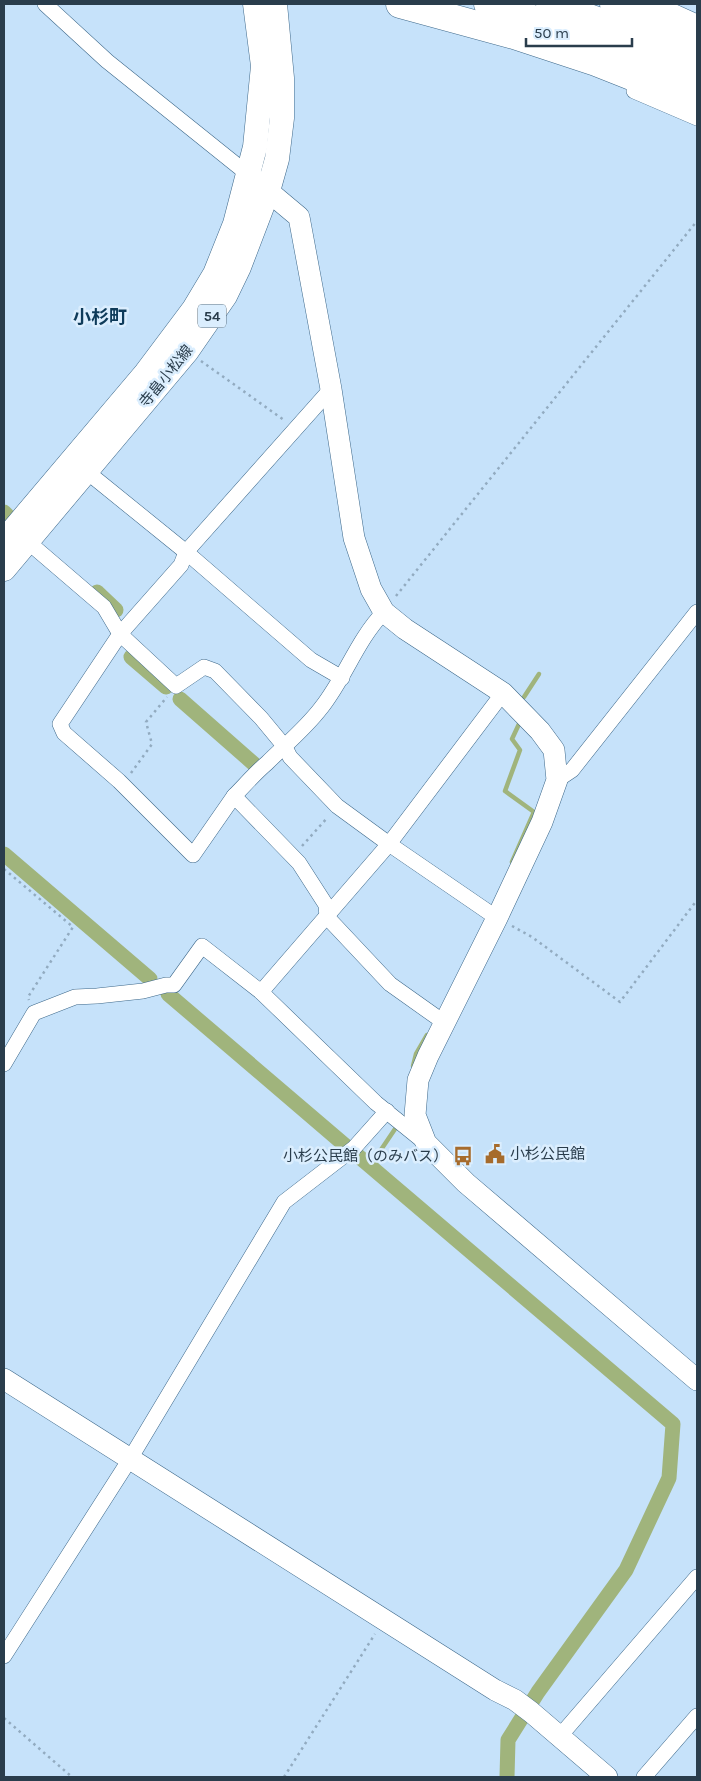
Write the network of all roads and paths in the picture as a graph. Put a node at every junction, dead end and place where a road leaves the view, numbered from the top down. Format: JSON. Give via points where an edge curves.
{"nodes":[{"id":1,"x":45,"y":4,"type":"edge"},
{"id":2,"x":255,"y":4,"type":"edge"},
{"id":3,"x":275,"y":4,"type":"edge"},
{"id":4,"x":402,"y":4,"type":"edge"},
{"id":5,"x":488,"y":4,"type":"edge"},
{"id":6,"x":550,"y":4,"type":"edge"},
{"id":7,"x":614,"y":4,"type":"edge"},
{"id":8,"x":657,"y":4,"type":"edge"},
{"id":9,"x":697,"y":22,"type":"edge"},
{"id":10,"x":697,"y":38,"type":"edge"},
{"id":11,"x":697,"y":57,"type":"edge"},
{"id":12,"x":697,"y":79,"type":"edge"},
{"id":13,"x":697,"y":102,"type":"edge"},
{"id":14,"x":697,"y":118,"type":"edge"},
{"id":15,"x":249,"y":175,"type":"junction"},
{"id":16,"x":268,"y":191,"type":"junction"},
{"id":17,"x":697,"y":222,"type":"edge"},
{"id":18,"x":187,"y":350,"type":"junction"},
{"id":19,"x":331,"y":389,"type":"junction"},
{"id":20,"x":296,"y":429,"type":"junction"},
{"id":21,"x":86,"y":471,"type":"junction"},
{"id":22,"x":4,"y":541,"type":"edge"},
{"id":23,"x":27,"y":541,"type":"junction"},
{"id":24,"x":186,"y":552,"type":"junction"},
{"id":25,"x":4,"y":569,"type":"edge"},
{"id":26,"x":384,"y":612,"type":"junction"},
{"id":27,"x":697,"y":612,"type":"edge"},
{"id":28,"x":120,"y":634,"type":"junction"},
{"id":29,"x":342,"y":678,"type":"junction"},
{"id":30,"x":176,"y":686,"type":"junction"},
{"id":31,"x":503,"y":693,"type":"junction"},
{"id":32,"x":285,"y":747,"type":"junction"},
{"id":33,"x":557,"y":780,"type":"junction"},
{"id":34,"x":122,"y":784,"type":"junction"},
{"id":35,"x":234,"y":796,"type":"junction"},
{"id":36,"x":337,"y":806,"type":"junction"},
{"id":37,"x":389,"y":844,"type":"junction"},
{"id":38,"x":292,"y":857,"type":"junction"},
{"id":39,"x":4,"y":869,"type":"edge"},
{"id":40,"x":697,"y":900,"type":"edge"},
{"id":41,"x":327,"y":916,"type":"junction"},
{"id":42,"x":497,"y":918,"type":"junction"},
{"id":43,"x":261,"y":992,"type":"junction"},
{"id":44,"x":34,"y":1013,"type":"junction"},
{"id":45,"x":445,"y":1023,"type":"junction"},
{"id":46,"x":4,"y":1064,"type":"edge"},
{"id":47,"x":387,"y":1111,"type":"junction"},
{"id":48,"x":426,"y":1143,"type":"junction"},
{"id":49,"x":4,"y":1379,"type":"edge"},
{"id":50,"x":697,"y":1380,"type":"edge"},
{"id":51,"x":130,"y":1460,"type":"junction"},
{"id":52,"x":697,"y":1577,"type":"edge"},
{"id":53,"x":384,"y":1620,"type":"junction"},
{"id":54,"x":4,"y":1656,"type":"edge"},
{"id":55,"x":697,"y":1716,"type":"edge"},
{"id":56,"x":4,"y":1718,"type":"edge"},
{"id":57,"x":560,"y":1736,"type":"junction"},
{"id":58,"x":72,"y":1777,"type":"edge"},
{"id":59,"x":284,"y":1777,"type":"edge"},
{"id":60,"x":607,"y":1777,"type":"edge"},
{"id":61,"x":644,"y":1777,"type":"edge"}],
"edges":[{"from":1,"to":15,"type":"street","via":[[107,61]]},
{"from":2,"to":15,"type":"main road","name":"寺畠小松線","number":"54","via":[[263,66],[256,147]]},
{"from":3,"to":16,"type":"main road","name":"寺畠小松線","number":"54","via":[[282,118],[277,159]]},
{"from":4,"to":13,"type":"highway","via":[[596,62]]},
{"from":4,"to":14,"type":"street","via":[[425,21],[611,82]]},
{"from":5,"to":12,"type":"highway","via":[[627,51]]},
{"from":6,"to":11,"type":"highway"},
{"from":7,"to":10,"type":"highway"},
{"from":8,"to":9,"type":"street"},
{"from":15,"to":16,"type":"street"},
{"from":15,"to":22,"type":"main road","name":"寺畠小松線","number":"54","via":[[229,242],[194,309],[146,373]]},
{"from":16,"to":18,"type":"main road","name":"寺畠小松線","number":"54","via":[[225,296]]},
{"from":16,"to":19,"type":"street","via":[[299,217]]},
{"from":17,"to":26,"type":"path"},
{"from":18,"to":20,"type":"path"},
{"from":18,"to":21,"type":"main road","name":"寺畠小松線","number":"54"},
{"from":19,"to":20,"type":"street"},
{"from":19,"to":26,"type":"street","via":[[354,538],[370,589]]},
{"from":20,"to":24,"type":"street"},
{"from":21,"to":23,"type":"main road","name":"寺畠小松線","number":"54"},
{"from":21,"to":24,"type":"street"},
{"from":23,"to":25,"type":"main road","name":"寺畠小松線","number":"54"},
{"from":23,"to":28,"type":"street","via":[[104,607]]},
{"from":24,"to":28,"type":"street","via":[[181,565]]},
{"from":24,"to":29,"type":"street","via":[[311,660]]},
{"from":26,"to":29,"type":"street","via":[[372,624]]},
{"from":26,"to":31,"type":"street"},
{"from":27,"to":33,"type":"street","via":[[572,770]]},
{"from":28,"to":30,"type":"street"},
{"from":28,"to":34,"type":"street","via":[[60,724],[64,733]]},
{"from":29,"to":32,"type":"street","via":[[320,709]]},
{"from":30,"to":32,"type":"street","via":[[204,667],[215,671]]},
{"from":30,"to":34,"type":"path","via":[[146,722],[152,744]]},
{"from":31,"to":33,"type":"street","via":[[554,750]]},
{"from":31,"to":37,"type":"street"},
{"from":32,"to":35,"type":"street"},
{"from":32,"to":36,"type":"street","via":[[290,757]]},
{"from":33,"to":42,"type":"street","via":[[542,822]]},
{"from":34,"to":35,"type":"street","via":[[193,855]]},
{"from":35,"to":38,"type":"street"},
{"from":36,"to":37,"type":"street"},
{"from":36,"to":38,"type":"path"},
{"from":37,"to":41,"type":"street"},
{"from":37,"to":42,"type":"street"},
{"from":38,"to":41,"type":"street","via":[[326,905]]},
{"from":39,"to":44,"type":"path","via":[[73,927],[28,997]]},
{"from":40,"to":42,"type":"path","via":[[620,1002],[532,937]]},
{"from":41,"to":43,"type":"street"},
{"from":41,"to":45,"type":"street","via":[[390,984]]},
{"from":42,"to":45,"type":"street"},
{"from":43,"to":44,"type":"street","via":[[202,946],[174,985],[76,997]]},
{"from":43,"to":47,"type":"street"},
{"from":44,"to":46,"type":"street"},
{"from":45,"to":48,"type":"street","via":[[418,1080],[415,1115]]},
{"from":47,"to":48,"type":"street"},
{"from":47,"to":51,"type":"street","via":[[354,1148],[284,1202]]},
{"from":48,"to":50,"type":"street","via":[[466,1183]]},
{"from":49,"to":51,"type":"street"},
{"from":51,"to":53,"type":"street"},
{"from":51,"to":54,"type":"street"},
{"from":52,"to":57,"type":"street"},
{"from":53,"to":57,"type":"street","via":[[515,1700]]},
{"from":53,"to":59,"type":"path"},
{"from":55,"to":61,"type":"street"},
{"from":56,"to":58,"type":"path"},
{"from":57,"to":60,"type":"street"}]}
